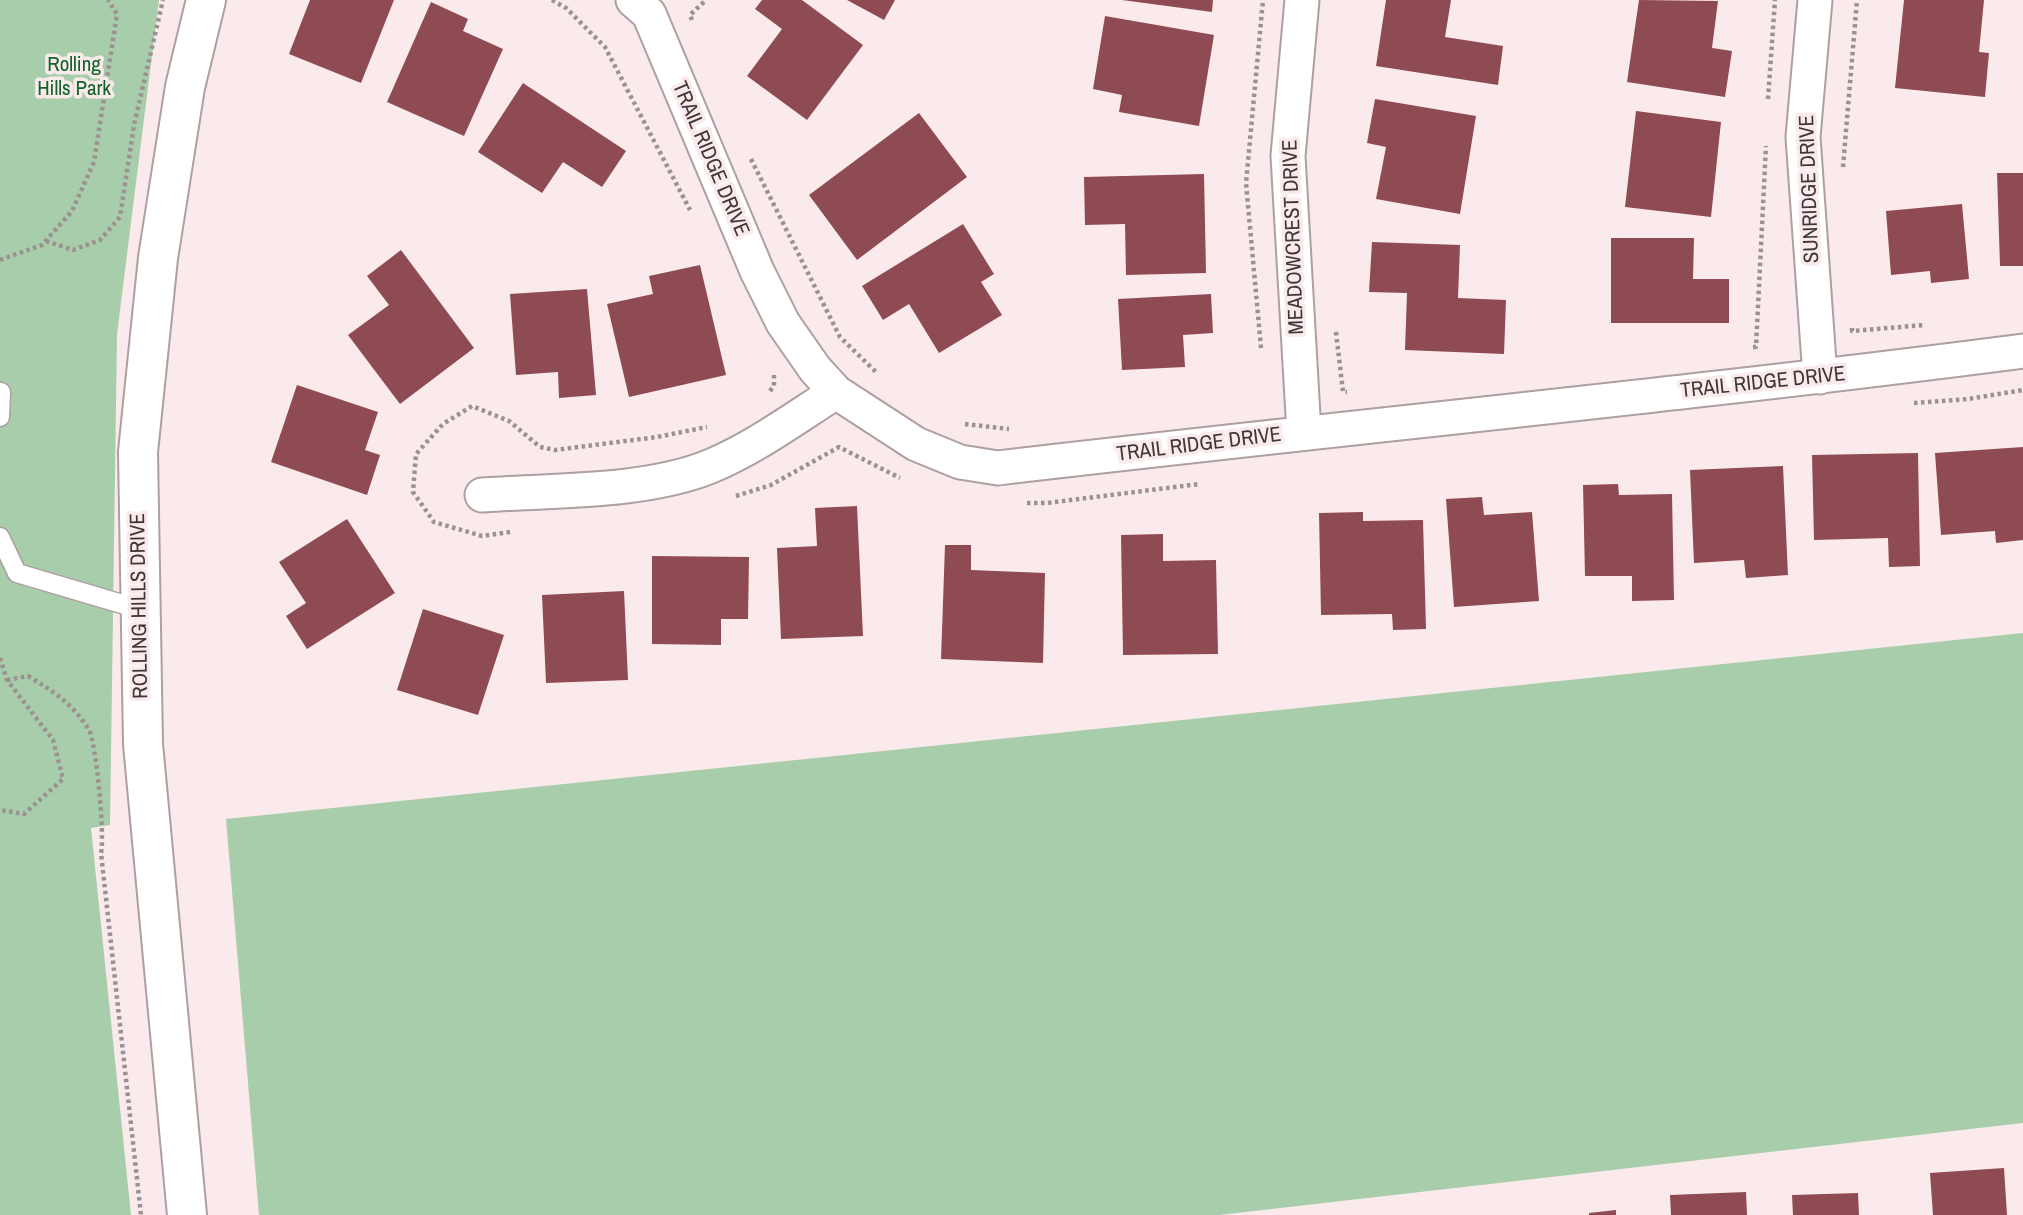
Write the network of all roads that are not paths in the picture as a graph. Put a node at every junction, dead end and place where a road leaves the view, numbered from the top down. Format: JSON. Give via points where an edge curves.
{"nodes":[{"id":1,"x":206,"y":0,"type":"edge"},
{"id":2,"x":1301,"y":0,"type":"edge"},
{"id":3,"x":1815,"y":0,"type":"edge"},
{"id":4,"x":649,"y":5,"type":"edge"},
{"id":5,"x":2023,"y":351,"type":"edge"},
{"id":6,"x":1820,"y":377,"type":"junction"},
{"id":7,"x":1,"y":392,"type":"edge"},
{"id":8,"x":836,"y":392,"type":"junction"},
{"id":9,"x":0,"y":417,"type":"edge"},
{"id":10,"x":1304,"y":433,"type":"junction"},
{"id":11,"x":482,"y":495,"type":"dead end"},
{"id":12,"x":0,"y":537,"type":"edge"},
{"id":13,"x":139,"y":609,"type":"junction"},
{"id":14,"x":187,"y":1215,"type":"edge"}],
"edges":[{"from":1,"to":13,"type":"street","name":"ROLLING HILLS DRIVE","via":[[185,87],[156,272],[138,452]]},
{"from":2,"to":10,"type":"street","name":"MEADOWCREST DRIVE","via":[[1288,156]]},
{"from":3,"to":6,"type":"street","name":"SUNRIDGE DRIVE","via":[[1804,137]]},
{"from":4,"to":8,"type":"street","name":"TRAIL RIDGE DRIVE","via":[[757,271],[783,323]]},
{"from":5,"to":6,"type":"street","name":"TRAIL RIDGE DRIVE"},
{"from":6,"to":10,"type":"street","name":"TRAIL RIDGE DRIVE"},
{"from":7,"to":9,"type":"lane"},
{"from":8,"to":10,"type":"street","name":"TRAIL RIDGE DRIVE","via":[[916,444],[960,462],[998,468]]},
{"from":8,"to":11,"type":"street","via":[[748,448],[709,467],[659,482]]},
{"from":12,"to":13,"type":"lane","via":[[17,573]]},
{"from":13,"to":14,"type":"street","name":"ROLLING HILLS DRIVE","via":[[143,744]]}]}
